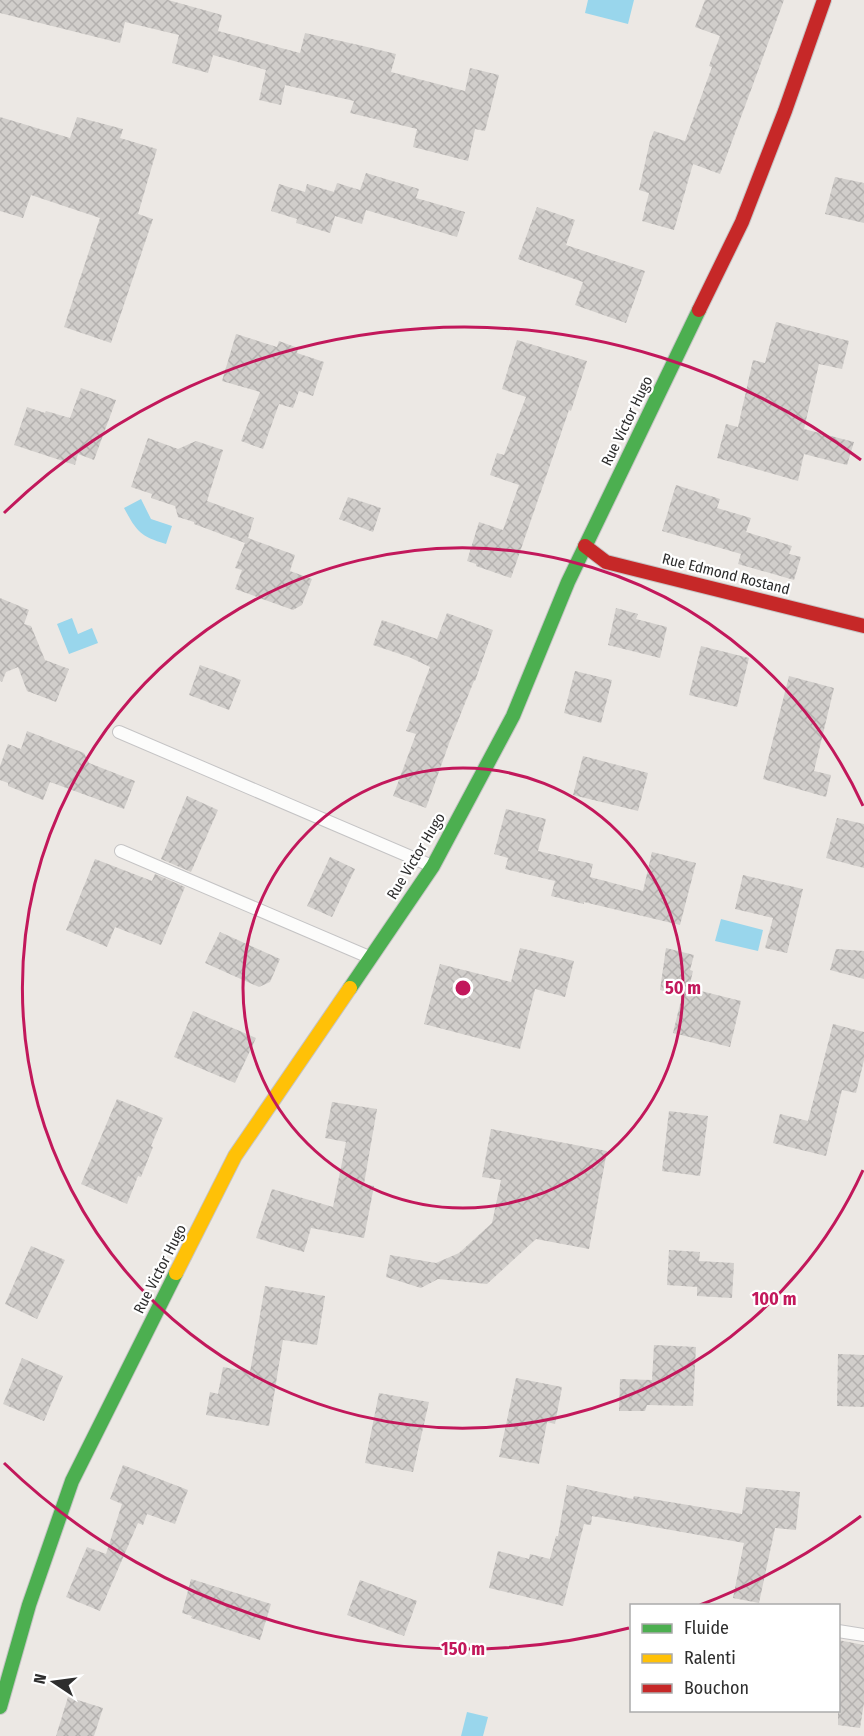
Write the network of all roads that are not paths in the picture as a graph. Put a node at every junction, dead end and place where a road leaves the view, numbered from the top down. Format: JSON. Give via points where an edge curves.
{"nodes":[{"id":1,"x":824,"y":0,"type":"edge"},
{"id":2,"x":585,"y":546,"type":"junction"},
{"id":3,"x":864,"y":626,"type":"edge"},
{"id":4,"x":119,"y":732,"type":"dead end"},
{"id":5,"x":121,"y":851,"type":"dead end"},
{"id":6,"x":433,"y":866,"type":"junction"},
{"id":7,"x":370,"y":957,"type":"junction"},
{"id":8,"x":840,"y":1631,"type":"edge"},
{"id":9,"x":864,"y":1635,"type":"edge"},
{"id":10,"x":0,"y":1707,"type":"edge"}],
"edges":[{"from":1,"to":2,"type":"street","name":"Rue Victor Hugo","via":[[742,222]]},
{"from":2,"to":3,"type":"street","name":"Rue Edmond Rostand","via":[[606,562]]},
{"from":2,"to":6,"type":"street","name":"Rue Victor Hugo","via":[[513,716]]},
{"from":4,"to":6,"type":"lane"},
{"from":5,"to":7,"type":"lane"},
{"from":6,"to":7,"type":"street","name":"Rue Victor Hugo"},
{"from":7,"to":10,"type":"street","name":"Rue Victor Hugo","via":[[235,1156],[72,1481],[29,1605]]},
{"from":8,"to":9,"type":"lane"}]}
